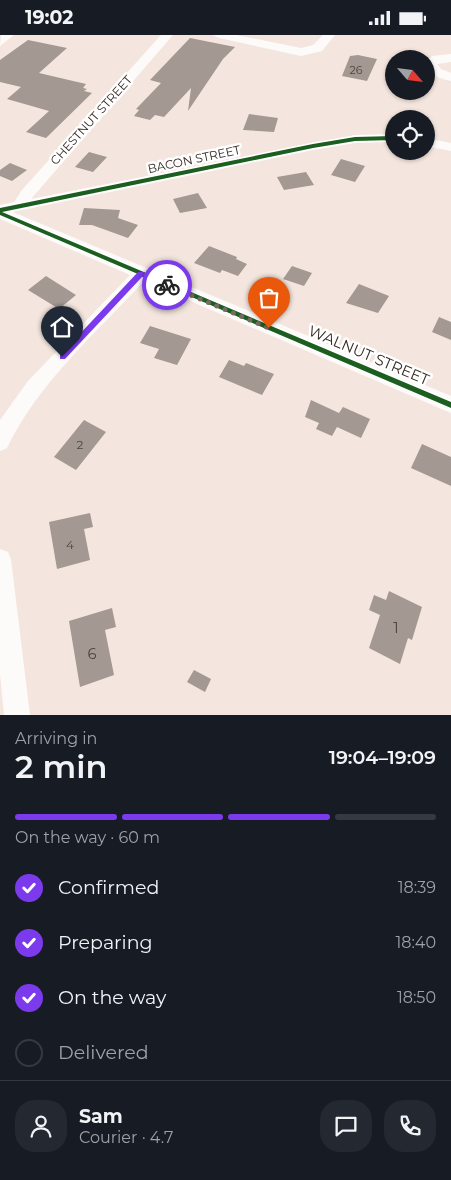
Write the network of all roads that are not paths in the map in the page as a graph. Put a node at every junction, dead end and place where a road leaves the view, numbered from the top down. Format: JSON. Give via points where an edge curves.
{"nodes":[{"id":1,"x":8,"y":35,"type":"edge"},
{"id":2,"x":167,"y":35,"type":"edge"},
{"id":3,"x":219,"y":35,"type":"edge"},
{"id":4,"x":329,"y":35,"type":"edge"},
{"id":5,"x":0,"y":42,"type":"edge"},
{"id":6,"x":451,"y":58,"type":"edge"},
{"id":7,"x":451,"y":77,"type":"edge"},
{"id":8,"x":451,"y":130,"type":"edge"},
{"id":9,"x":385,"y":138,"type":"edge"},
{"id":10,"x":435,"y":144,"type":"edge"},
{"id":11,"x":449,"y":146,"type":"edge"},
{"id":12,"x":18,"y":208,"type":"junction"},
{"id":13,"x":0,"y":212,"type":"edge"},
{"id":14,"x":141,"y":274,"type":"junction"},
{"id":15,"x":451,"y":405,"type":"edge"},
{"id":16,"x":0,"y":441,"type":"edge"},
{"id":17,"x":0,"y":560,"type":"edge"},
{"id":18,"x":18,"y":715,"type":"edge"}],
"edges":[{"from":1,"to":5,"type":"street"},
{"from":2,"to":12,"type":"street","name":"CHESTNUT STREET","via":[[27,193]]},
{"from":3,"to":4,"type":"street","via":[[289,50],[315,50]]},
{"from":6,"to":7,"type":"street","via":[[436,59],[431,64],[436,72]]},
{"from":8,"to":11,"type":"street"},
{"from":9,"to":12,"type":"street","name":"BACON STREET","via":[[355,139],[294,149]]},
{"from":10,"to":11,"type":"street"},
{"from":12,"to":13,"type":"street","name":"BACON STREET"},
{"from":13,"to":14,"type":"street","name":"WALNUT STREET"},
{"from":14,"to":15,"type":"street","name":"WALNUT STREET"},
{"from":14,"to":16,"type":"street","via":[[35,386]]},
{"from":17,"to":18,"type":"street"}]}
